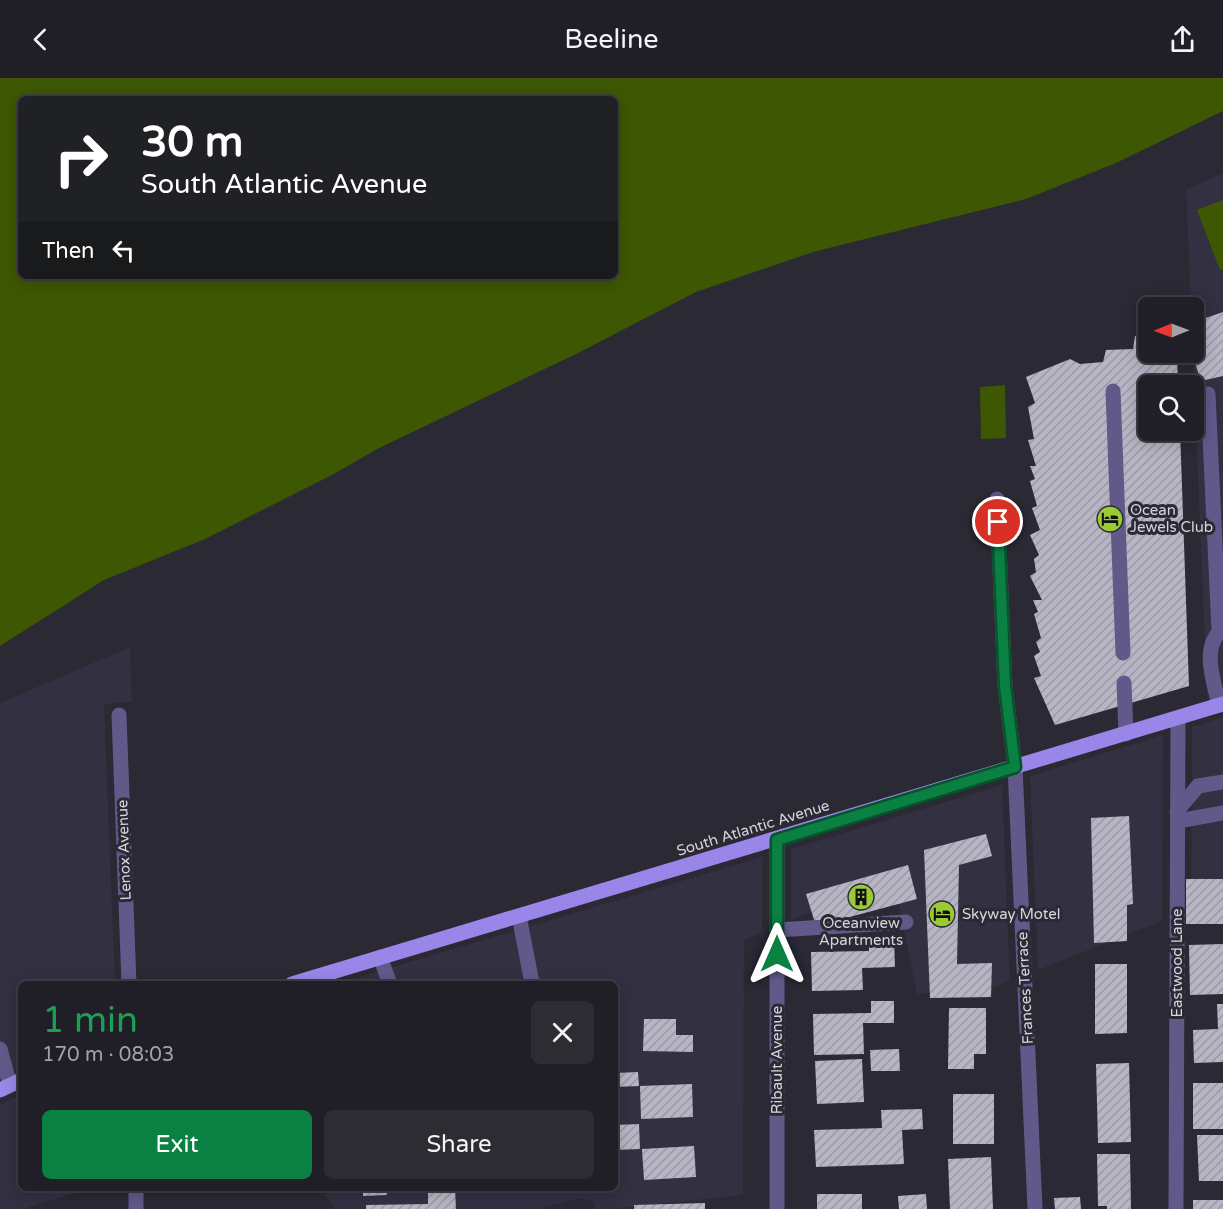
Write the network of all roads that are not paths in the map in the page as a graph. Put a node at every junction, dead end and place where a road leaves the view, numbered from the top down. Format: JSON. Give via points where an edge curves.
{"nodes":[{"id":1,"x":1113,"y":391,"type":"dead end"},
{"id":2,"x":1208,"y":394,"type":"dead end"},
{"id":3,"x":997,"y":499,"type":"dead end"},
{"id":4,"x":1221,"y":630,"type":"edge"},
{"id":5,"x":1123,"y":653,"type":"dead end"},
{"id":6,"x":1124,"y":683,"type":"dead end"},
{"id":7,"x":1221,"y":704,"type":"edge"},
{"id":8,"x":119,"y":715,"type":"dead end"},
{"id":9,"x":1178,"y":718,"type":"junction"},
{"id":10,"x":1126,"y":734,"type":"junction"},
{"id":11,"x":1015,"y":767,"type":"junction"},
{"id":12,"x":1223,"y":782,"type":"edge"},
{"id":13,"x":1223,"y":813,"type":"edge"},
{"id":14,"x":1177,"y":816,"type":"junction"},
{"id":15,"x":777,"y":840,"type":"junction"},
{"id":16,"x":519,"y":916,"type":"junction"},
{"id":17,"x":906,"y":922,"type":"dead end"},
{"id":18,"x":777,"y":930,"type":"junction"},
{"id":19,"x":380,"y":957,"type":"junction"},
{"id":20,"x":129,"y":981,"type":"edge"},
{"id":21,"x":302,"y":981,"type":"edge"},
{"id":22,"x":389,"y":981,"type":"edge"},
{"id":23,"x":532,"y":981,"type":"edge"},
{"id":24,"x":0,"y":1049,"type":"edge"},
{"id":25,"x":10,"y":1085,"type":"edge"},
{"id":26,"x":136,"y":1191,"type":"edge"},
{"id":27,"x":136,"y":1209,"type":"edge"},
{"id":28,"x":777,"y":1209,"type":"edge"},
{"id":29,"x":1035,"y":1209,"type":"edge"},
{"id":30,"x":1176,"y":1209,"type":"edge"}],
"edges":[{"from":1,"to":5,"type":"street"},
{"from":2,"to":4,"type":"street"},
{"from":3,"to":11,"type":"street","name":"Frances Terrace","via":[[1005,686]]},
{"from":4,"to":7,"type":"street","via":[[1211,648],[1210,667]]},
{"from":6,"to":10,"type":"street"},
{"from":7,"to":9,"type":"main road","name":"South Atlantic Avenue"},
{"from":8,"to":20,"type":"street","name":"Lenox Avenue"},
{"from":9,"to":10,"type":"main road","name":"South Atlantic Avenue"},
{"from":9,"to":14,"type":"street","name":"Eastwood Lane"},
{"from":10,"to":11,"type":"main road","name":"South Atlantic Avenue"},
{"from":11,"to":15,"type":"main road","name":"South Atlantic Avenue"},
{"from":11,"to":29,"type":"street","name":"Frances Terrace"},
{"from":12,"to":14,"type":"street","via":[[1198,786]]},
{"from":13,"to":14,"type":"street"},
{"from":14,"to":30,"type":"street","name":"Eastwood Lane"},
{"from":15,"to":16,"type":"main road","name":"South Atlantic Avenue"},
{"from":15,"to":18,"type":"street","name":"Ribault Avenue"},
{"from":16,"to":19,"type":"main road","name":"South Atlantic Avenue"},
{"from":16,"to":23,"type":"street"},
{"from":17,"to":18,"type":"street"},
{"from":18,"to":28,"type":"street","name":"Ribault Avenue"},
{"from":19,"to":21,"type":"main road","name":"South Atlantic Avenue"},
{"from":19,"to":22,"type":"street"},
{"from":24,"to":25,"type":"street"},
{"from":26,"to":27,"type":"street"}]}
